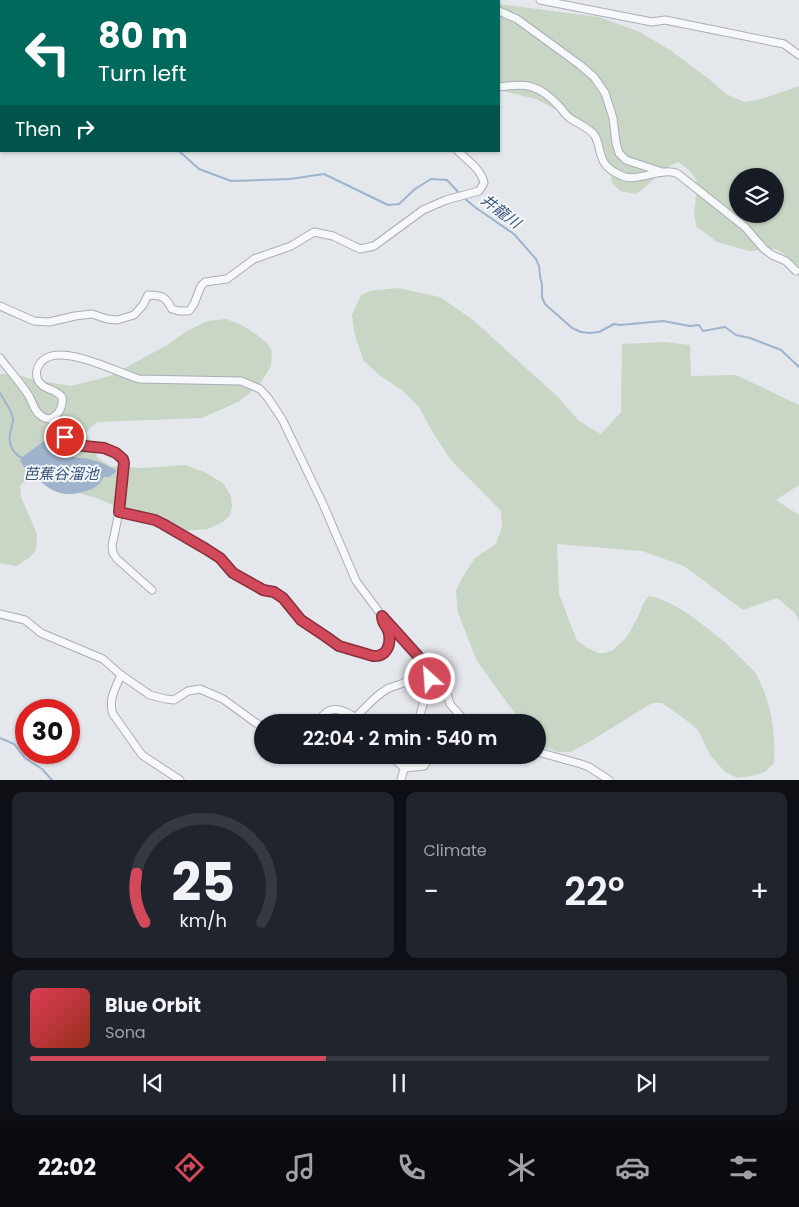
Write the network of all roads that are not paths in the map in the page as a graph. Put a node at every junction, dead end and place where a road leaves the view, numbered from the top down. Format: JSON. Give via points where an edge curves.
{"nodes":[{"id":1,"x":540,"y":0,"type":"edge"},
{"id":2,"x":500,"y":11,"type":"edge"},
{"id":3,"x":799,"y":55,"type":"edge"},
{"id":4,"x":500,"y":87,"type":"edge"},
{"id":5,"x":459,"y":152,"type":"edge"},
{"id":6,"x":662,"y":172,"type":"junction"},
{"id":7,"x":796,"y":271,"type":"dead end"},
{"id":8,"x":0,"y":306,"type":"edge"},
{"id":9,"x":0,"y":358,"type":"edge"},
{"id":10,"x":51,"y":419,"type":"junction"},
{"id":11,"x":119,"y":512,"type":"junction"},
{"id":12,"x":152,"y":590,"type":"dead end"},
{"id":13,"x":0,"y":614,"type":"edge"},
{"id":14,"x":382,"y":616,"type":"junction"},
{"id":15,"x":418,"y":656,"type":"junction"},
{"id":16,"x":428,"y":671,"type":"junction"},
{"id":17,"x":121,"y":675,"type":"junction"},
{"id":18,"x":325,"y":714,"type":"edge"},
{"id":19,"x":346,"y":714,"type":"edge"},
{"id":20,"x":363,"y":714,"type":"edge"},
{"id":21,"x":420,"y":714,"type":"edge"},
{"id":22,"x":457,"y":714,"type":"edge"},
{"id":23,"x":254,"y":722,"type":"edge"},
{"id":24,"x":546,"y":754,"type":"edge"},
{"id":25,"x":400,"y":764,"type":"edge"},
{"id":26,"x":405,"y":764,"type":"edge"},
{"id":27,"x":425,"y":764,"type":"edge"},
{"id":28,"x":404,"y":768,"type":"junction"},
{"id":29,"x":180,"y":780,"type":"edge"},
{"id":30,"x":401,"y":780,"type":"edge"},
{"id":31,"x":609,"y":780,"type":"edge"}],
"edges":[{"from":1,"to":3,"type":"street","via":[[784,44]]},
{"from":2,"to":6,"type":"street","via":[[517,19],[594,77],[605,93],[619,153],[626,160]]},
{"from":4,"to":6,"type":"street","via":[[525,85],[546,95],[568,117],[592,132],[605,164],[623,177]]},
{"from":5,"to":8,"type":"street","via":[[483,177],[484,183],[479,191],[423,210],[374,246],[360,249],[333,236],[314,232],[291,246],[254,259],[227,279],[205,282],[189,310],[172,309],[167,299],[148,295],[134,315],[117,320],[92,314],[49,322],[34,320]]},
{"from":6,"to":7,"type":"street","via":[[678,174],[688,181],[745,227],[764,249],[786,261]]},
{"from":9,"to":10,"type":"street","via":[[28,394],[36,411]]},
{"from":10,"to":11,"type":"street","via":[[55,429],[74,445],[104,448],[123,459]]},
{"from":10,"to":14,"type":"street","via":[[61,408],[62,397],[41,385],[36,371],[42,360],[49,356],[81,358],[139,379],[241,381],[260,389],[282,419],[356,581]]},
{"from":11,"to":12,"type":"street","via":[[113,553]]},
{"from":11,"to":14,"type":"street","via":[[155,520],[206,549],[220,558],[233,573],[283,598],[301,620],[339,646],[373,656],[383,655],[388,650],[390,635]]},
{"from":13,"to":17,"type":"street","via":[[25,620],[41,633],[103,659]]},
{"from":14,"to":15,"type":"street"},
{"from":15,"to":16,"type":"street"},
{"from":15,"to":20,"type":"street","via":[[412,678],[387,689],[370,702]]},
{"from":16,"to":21,"type":"street","via":[[429,684]]},
{"from":16,"to":22,"type":"street","via":[[446,690]]},
{"from":17,"to":23,"type":"street","via":[[150,695],[166,699],[174,700],[188,691],[200,689]]},
{"from":17,"to":29,"type":"street","via":[[111,702],[113,714],[142,755]]},
{"from":18,"to":19,"type":"street","via":[[338,710]]},
{"from":24,"to":31,"type":"street","via":[[589,767]]},
{"from":25,"to":28,"type":"street"},
{"from":26,"to":28,"type":"street"},
{"from":27,"to":28,"type":"street"},
{"from":28,"to":30,"type":"street"}]}
